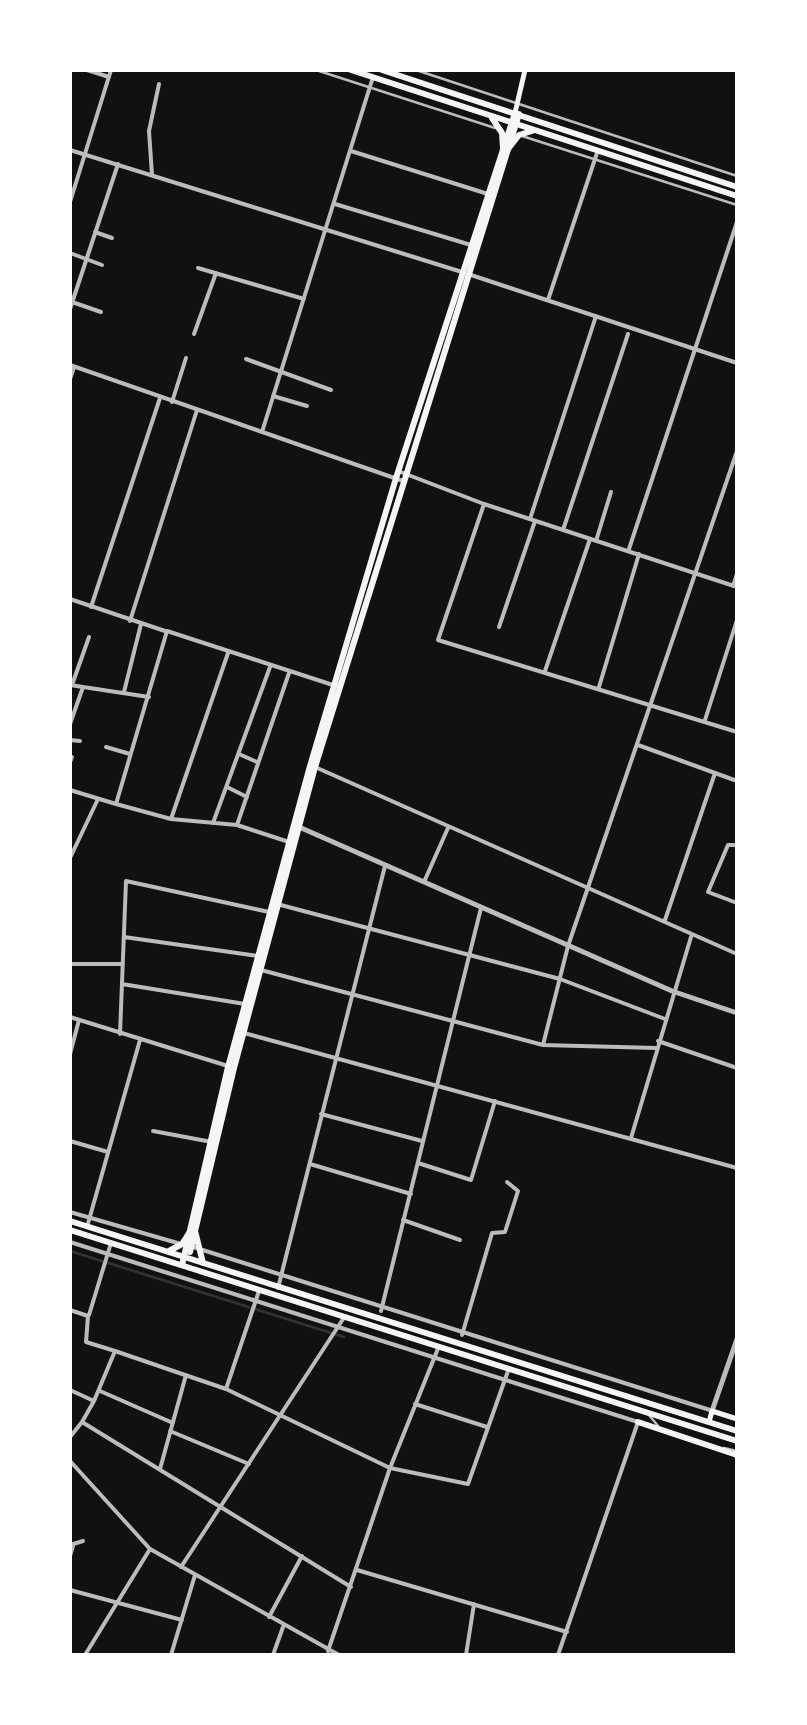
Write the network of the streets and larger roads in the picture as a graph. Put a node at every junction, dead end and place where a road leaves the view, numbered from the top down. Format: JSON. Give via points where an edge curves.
{"nodes":[{"id":1,"x":87,"y":70,"type":"edge"},
{"id":2,"x":112,"y":70,"type":"edge"},
{"id":3,"x":351,"y":70,"type":"edge"},
{"id":4,"x":382,"y":70,"type":"edge"},
{"id":5,"x":525,"y":70,"type":"edge"},
{"id":6,"x":109,"y":77,"type":"junction"},
{"id":7,"x":373,"y":77,"type":"junction"},
{"id":8,"x":160,"y":84,"type":"dead end"},
{"id":9,"x":517,"y":113,"type":"junction"},
{"id":10,"x":490,"y":116,"type":"junction"},
{"id":11,"x":511,"y":129,"type":"junction"},
{"id":12,"x":505,"y":149,"type":"junction"},
{"id":13,"x":70,"y":150,"type":"edge"},
{"id":14,"x":351,"y":151,"type":"junction"},
{"id":15,"x":86,"y":155,"type":"junction"},
{"id":16,"x":596,"y":155,"type":"junction"},
{"id":17,"x":118,"y":164,"type":"junction"},
{"id":18,"x":152,"y":174,"type":"junction"},
{"id":19,"x":737,"y":186,"type":"edge"},
{"id":20,"x":488,"y":194,"type":"junction"},
{"id":21,"x":737,"y":196,"type":"edge"},
{"id":22,"x":70,"y":202,"type":"edge"},
{"id":23,"x":335,"y":204,"type":"junction"},
{"id":24,"x":737,"y":222,"type":"edge"},
{"id":25,"x":326,"y":230,"type":"junction"},
{"id":26,"x":94,"y":232,"type":"junction"},
{"id":27,"x":112,"y":238,"type":"dead end"},
{"id":28,"x":472,"y":245,"type":"junction"},
{"id":29,"x":70,"y":254,"type":"edge"},
{"id":30,"x":85,"y":258,"type":"junction"},
{"id":31,"x":102,"y":265,"type":"dead end"},
{"id":32,"x":198,"y":268,"type":"dead end"},
{"id":33,"x":216,"y":273,"type":"junction"},
{"id":34,"x":466,"y":273,"type":"junction"},
{"id":35,"x":304,"y":299,"type":"junction"},
{"id":36,"x":548,"y":300,"type":"junction"},
{"id":37,"x":72,"y":302,"type":"edge"},
{"id":38,"x":70,"y":309,"type":"edge"},
{"id":39,"x":102,"y":312,"type":"dead end"},
{"id":40,"x":596,"y":316,"type":"junction"},
{"id":41,"x":194,"y":334,"type":"dead end"},
{"id":42,"x":628,"y":334,"type":"dead end"},
{"id":43,"x":694,"y":350,"type":"junction"},
{"id":44,"x":186,"y":358,"type":"dead end"},
{"id":45,"x":246,"y":360,"type":"dead end"},
{"id":46,"x":737,"y":364,"type":"edge"},
{"id":47,"x":72,"y":366,"type":"edge"},
{"id":48,"x":281,"y":372,"type":"junction"},
{"id":49,"x":70,"y":379,"type":"edge"},
{"id":50,"x":332,"y":390,"type":"dead end"},
{"id":51,"x":273,"y":396,"type":"junction"},
{"id":52,"x":160,"y":398,"type":"junction"},
{"id":53,"x":172,"y":402,"type":"junction"},
{"id":54,"x":307,"y":406,"type":"dead end"},
{"id":55,"x":196,"y":410,"type":"junction"},
{"id":56,"x":262,"y":432,"type":"junction"},
{"id":57,"x":737,"y":451,"type":"edge"},
{"id":58,"x":400,"y":476,"type":"junction"},
{"id":59,"x":611,"y":492,"type":"dead end"},
{"id":60,"x":484,"y":504,"type":"junction"},
{"id":61,"x":532,"y":520,"type":"junction"},
{"id":62,"x":563,"y":530,"type":"junction"},
{"id":63,"x":593,"y":540,"type":"junction"},
{"id":64,"x":628,"y":551,"type":"junction"},
{"id":65,"x":639,"y":554,"type":"junction"},
{"id":66,"x":697,"y":573,"type":"junction"},
{"id":67,"x":737,"y":574,"type":"edge"},
{"id":68,"x":735,"y":586,"type":"edge"},
{"id":69,"x":70,"y":599,"type":"edge"},
{"id":70,"x":91,"y":607,"type":"junction"},
{"id":71,"x":737,"y":620,"type":"edge"},
{"id":72,"x":130,"y":621,"type":"junction"},
{"id":73,"x":141,"y":624,"type":"junction"},
{"id":74,"x":499,"y":627,"type":"dead end"},
{"id":75,"x":167,"y":631,"type":"junction"},
{"id":76,"x":90,"y":637,"type":"dead end"},
{"id":77,"x":228,"y":651,"type":"junction"},
{"id":78,"x":270,"y":665,"type":"junction"},
{"id":79,"x":544,"y":671,"type":"junction"},
{"id":80,"x":290,"y":672,"type":"junction"},
{"id":81,"x":71,"y":685,"type":"edge"},
{"id":82,"x":336,"y":686,"type":"junction"},
{"id":83,"x":84,"y":687,"type":"junction"},
{"id":84,"x":598,"y":687,"type":"junction"},
{"id":85,"x":124,"y":693,"type":"junction"},
{"id":86,"x":149,"y":697,"type":"junction"},
{"id":87,"x":652,"y":704,"type":"junction"},
{"id":88,"x":705,"y":720,"type":"junction"},
{"id":89,"x":70,"y":724,"type":"edge"},
{"id":90,"x":737,"y":732,"type":"edge"},
{"id":91,"x":70,"y":740,"type":"edge"},
{"id":92,"x":80,"y":741,"type":"dead end"},
{"id":93,"x":638,"y":746,"type":"junction"},
{"id":94,"x":106,"y":747,"type":"dead end"},
{"id":95,"x":131,"y":754,"type":"junction"},
{"id":96,"x":238,"y":754,"type":"junction"},
{"id":97,"x":259,"y":763,"type":"junction"},
{"id":98,"x":315,"y":767,"type":"junction"},
{"id":99,"x":715,"y":774,"type":"junction"},
{"id":100,"x":737,"y":781,"type":"edge"},
{"id":101,"x":227,"y":786,"type":"junction"},
{"id":102,"x":70,"y":790,"type":"edge"},
{"id":103,"x":247,"y":796,"type":"junction"},
{"id":104,"x":98,"y":798,"type":"junction"},
{"id":105,"x":116,"y":804,"type":"junction"},
{"id":106,"x":171,"y":819,"type":"junction"},
{"id":107,"x":213,"y":823,"type":"junction"},
{"id":108,"x":237,"y":825,"type":"junction"},
{"id":109,"x":296,"y":826,"type":"junction"},
{"id":110,"x":448,"y":828,"type":"junction"},
{"id":111,"x":292,"y":842,"type":"junction"},
{"id":112,"x":737,"y":845,"type":"edge"},
{"id":113,"x":70,"y":858,"type":"edge"},
{"id":114,"x":386,"y":864,"type":"junction"},
{"id":115,"x":424,"y":882,"type":"junction"},
{"id":116,"x":591,"y":890,"type":"junction"},
{"id":117,"x":737,"y":902,"type":"edge"},
{"id":118,"x":277,"y":904,"type":"junction"},
{"id":119,"x":481,"y":908,"type":"junction"},
{"id":120,"x":272,"y":913,"type":"junction"},
{"id":121,"x":664,"y":922,"type":"junction"},
{"id":122,"x":368,"y":929,"type":"junction"},
{"id":123,"x":692,"y":936,"type":"junction"},
{"id":124,"x":124,"y":937,"type":"junction"},
{"id":125,"x":568,"y":946,"type":"junction"},
{"id":126,"x":737,"y":954,"type":"edge"},
{"id":127,"x":468,"y":956,"type":"junction"},
{"id":128,"x":261,"y":957,"type":"junction"},
{"id":129,"x":70,"y":964,"type":"edge"},
{"id":130,"x":123,"y":964,"type":"junction"},
{"id":131,"x":261,"y":970,"type":"junction"},
{"id":132,"x":560,"y":980,"type":"junction"},
{"id":133,"x":122,"y":984,"type":"junction"},
{"id":134,"x":672,"y":991,"type":"junction"},
{"id":135,"x":352,"y":995,"type":"junction"},
{"id":136,"x":245,"y":1004,"type":"junction"},
{"id":137,"x":737,"y":1013,"type":"edge"},
{"id":138,"x":70,"y":1017,"type":"edge"},
{"id":139,"x":665,"y":1019,"type":"junction"},
{"id":140,"x":79,"y":1020,"type":"junction"},
{"id":141,"x":450,"y":1024,"type":"junction"},
{"id":142,"x":244,"y":1033,"type":"junction"},
{"id":143,"x":120,"y":1034,"type":"junction"},
{"id":144,"x":140,"y":1040,"type":"junction"},
{"id":145,"x":658,"y":1041,"type":"junction"},
{"id":146,"x":543,"y":1045,"type":"junction"},
{"id":147,"x":656,"y":1048,"type":"junction"},
{"id":148,"x":70,"y":1054,"type":"edge"},
{"id":149,"x":335,"y":1058,"type":"junction"},
{"id":150,"x":231,"y":1068,"type":"junction"},
{"id":151,"x":737,"y":1068,"type":"edge"},
{"id":152,"x":436,"y":1085,"type":"junction"},
{"id":153,"x":495,"y":1100,"type":"junction"},
{"id":154,"x":320,"y":1114,"type":"junction"},
{"id":155,"x":153,"y":1131,"type":"dead end"},
{"id":156,"x":630,"y":1138,"type":"junction"},
{"id":157,"x":70,"y":1141,"type":"edge"},
{"id":158,"x":213,"y":1142,"type":"junction"},
{"id":159,"x":424,"y":1142,"type":"junction"},
{"id":160,"x":108,"y":1152,"type":"junction"},
{"id":161,"x":418,"y":1163,"type":"junction"},
{"id":162,"x":309,"y":1164,"type":"junction"},
{"id":163,"x":737,"y":1168,"type":"edge"},
{"id":164,"x":507,"y":1182,"type":"dead end"},
{"id":165,"x":411,"y":1194,"type":"junction"},
{"id":166,"x":70,"y":1212,"type":"edge"},
{"id":167,"x":403,"y":1220,"type":"junction"},
{"id":168,"x":70,"y":1221,"type":"edge"},
{"id":169,"x":88,"y":1223,"type":"junction"},
{"id":170,"x":70,"y":1230,"type":"edge"},
{"id":171,"x":193,"y":1231,"type":"junction"},
{"id":172,"x":460,"y":1240,"type":"dead end"},
{"id":173,"x":70,"y":1242,"type":"edge"},
{"id":174,"x":112,"y":1243,"type":"junction"},
{"id":175,"x":163,"y":1252,"type":"junction"},
{"id":176,"x":187,"y":1254,"type":"junction"},
{"id":177,"x":107,"y":1256,"type":"junction"},
{"id":178,"x":204,"y":1265,"type":"junction"},
{"id":179,"x":280,"y":1276,"type":"junction"},
{"id":180,"x":278,"y":1288,"type":"junction"},
{"id":181,"x":258,"y":1296,"type":"junction"},
{"id":182,"x":349,"y":1308,"type":"junction"},
{"id":183,"x":70,"y":1310,"type":"edge"},
{"id":184,"x":380,"y":1313,"type":"junction"},
{"id":185,"x":88,"y":1316,"type":"junction"},
{"id":186,"x":394,"y":1317,"type":"junction"},
{"id":187,"x":341,"y":1326,"type":"junction"},
{"id":188,"x":382,"y":1328,"type":"junction"},
{"id":189,"x":462,"y":1335,"type":"junction"},
{"id":190,"x":378,"y":1338,"type":"junction"},
{"id":191,"x":737,"y":1339,"type":"edge"},
{"id":192,"x":438,"y":1346,"type":"junction"},
{"id":193,"x":735,"y":1349,"type":"edge"},
{"id":194,"x":115,"y":1352,"type":"junction"},
{"id":195,"x":434,"y":1359,"type":"junction"},
{"id":196,"x":509,"y":1369,"type":"junction"},
{"id":197,"x":186,"y":1374,"type":"junction"},
{"id":198,"x":505,"y":1382,"type":"junction"},
{"id":199,"x":226,"y":1389,"type":"junction"},
{"id":200,"x":70,"y":1390,"type":"edge"},
{"id":201,"x":100,"y":1391,"type":"junction"},
{"id":202,"x":94,"y":1401,"type":"junction"},
{"id":203,"x":415,"y":1404,"type":"junction"},
{"id":204,"x":643,"y":1410,"type":"junction"},
{"id":205,"x":712,"y":1411,"type":"junction"},
{"id":206,"x":282,"y":1415,"type":"junction"},
{"id":207,"x":737,"y":1419,"type":"edge"},
{"id":208,"x":82,"y":1422,"type":"junction"},
{"id":209,"x":708,"y":1422,"type":"junction"},
{"id":210,"x":173,"y":1423,"type":"junction"},
{"id":211,"x":637,"y":1425,"type":"junction"},
{"id":212,"x":489,"y":1428,"type":"junction"},
{"id":213,"x":737,"y":1431,"type":"edge"},
{"id":214,"x":170,"y":1432,"type":"junction"},
{"id":215,"x":70,"y":1438,"type":"edge"},
{"id":216,"x":737,"y":1441,"type":"edge"},
{"id":217,"x":737,"y":1453,"type":"edge"},
{"id":218,"x":70,"y":1461,"type":"edge"},
{"id":219,"x":251,"y":1464,"type":"junction"},
{"id":220,"x":390,"y":1468,"type":"junction"},
{"id":221,"x":160,"y":1469,"type":"junction"},
{"id":222,"x":220,"y":1507,"type":"junction"},
{"id":223,"x":83,"y":1541,"type":"dead end"},
{"id":224,"x":72,"y":1546,"type":"edge"},
{"id":225,"x":150,"y":1549,"type":"junction"},
{"id":226,"x":70,"y":1556,"type":"edge"},
{"id":227,"x":302,"y":1556,"type":"junction"},
{"id":228,"x":181,"y":1567,"type":"junction"},
{"id":229,"x":357,"y":1570,"type":"junction"},
{"id":230,"x":194,"y":1575,"type":"junction"},
{"id":231,"x":351,"y":1587,"type":"junction"},
{"id":232,"x":70,"y":1590,"type":"edge"},
{"id":233,"x":115,"y":1602,"type":"junction"},
{"id":234,"x":474,"y":1604,"type":"junction"},
{"id":235,"x":269,"y":1617,"type":"junction"},
{"id":236,"x":182,"y":1620,"type":"junction"},
{"id":237,"x":283,"y":1626,"type":"junction"},
{"id":238,"x":567,"y":1632,"type":"junction"},
{"id":239,"x":328,"y":1651,"type":"junction"},
{"id":240,"x":84,"y":1655,"type":"edge"},
{"id":241,"x":171,"y":1655,"type":"edge"},
{"id":242,"x":272,"y":1655,"type":"edge"},
{"id":243,"x":338,"y":1655,"type":"edge"},
{"id":244,"x":466,"y":1655,"type":"edge"},
{"id":245,"x":558,"y":1655,"type":"edge"}],
"edges":[{"from":1,"to":6,"type":"street"},
{"from":2,"to":6,"type":"street"},
{"from":3,"to":7,"type":"main road"},
{"from":4,"to":9,"type":"main road"},
{"from":5,"to":9,"type":"main road"},
{"from":6,"to":15,"type":"street"},
{"from":7,"to":10,"type":"main road"},
{"from":7,"to":14,"type":"street"},
{"from":8,"to":18,"type":"street","via":[[148,131]]},
{"from":9,"to":11,"type":"main road"},
{"from":9,"to":19,"type":"main road"},
{"from":10,"to":11,"type":"main road"},
{"from":10,"to":11,"type":"main road"},
{"from":11,"to":12,"type":"main road"},
{"from":11,"to":12,"type":"main road"},
{"from":11,"to":16,"type":"main road","via":[[538,131]]},
{"from":12,"to":20,"type":"main road"},
{"from":12,"to":34,"type":"main road"},
{"from":13,"to":15,"type":"street"},
{"from":14,"to":20,"type":"street"},
{"from":14,"to":23,"type":"street"},
{"from":15,"to":17,"type":"street"},
{"from":15,"to":22,"type":"street"},
{"from":16,"to":21,"type":"main road"},
{"from":16,"to":36,"type":"street"},
{"from":17,"to":18,"type":"street"},
{"from":17,"to":26,"type":"street"},
{"from":18,"to":25,"type":"street"},
{"from":20,"to":28,"type":"main road"},
{"from":23,"to":25,"type":"street"},
{"from":23,"to":28,"type":"street"},
{"from":24,"to":43,"type":"street"},
{"from":25,"to":34,"type":"street"},
{"from":25,"to":35,"type":"street"},
{"from":26,"to":27,"type":"street"},
{"from":26,"to":30,"type":"street"},
{"from":28,"to":34,"type":"main road"},
{"from":29,"to":30,"type":"street"},
{"from":30,"to":31,"type":"street"},
{"from":30,"to":37,"type":"street"},
{"from":32,"to":33,"type":"street"},
{"from":33,"to":35,"type":"street"},
{"from":33,"to":41,"type":"street"},
{"from":34,"to":36,"type":"street"},
{"from":34,"to":58,"type":"main road"},
{"from":35,"to":48,"type":"street"},
{"from":36,"to":40,"type":"street"},
{"from":37,"to":38,"type":"street"},
{"from":37,"to":39,"type":"street"},
{"from":40,"to":43,"type":"street"},
{"from":40,"to":61,"type":"street"},
{"from":42,"to":62,"type":"street"},
{"from":43,"to":46,"type":"street"},
{"from":43,"to":64,"type":"street"},
{"from":44,"to":53,"type":"street"},
{"from":45,"to":48,"type":"street"},
{"from":47,"to":49,"type":"street"},
{"from":47,"to":52,"type":"street"},
{"from":48,"to":50,"type":"street"},
{"from":48,"to":51,"type":"street"},
{"from":51,"to":54,"type":"street"},
{"from":51,"to":56,"type":"street"},
{"from":52,"to":53,"type":"street"},
{"from":52,"to":70,"type":"street"},
{"from":53,"to":55,"type":"street"},
{"from":55,"to":56,"type":"street"},
{"from":55,"to":72,"type":"street"},
{"from":56,"to":58,"type":"street"},
{"from":57,"to":66,"type":"street"},
{"from":58,"to":60,"type":"street"},
{"from":58,"to":82,"type":"main road"},
{"from":59,"to":63,"type":"street"},
{"from":60,"to":61,"type":"street"},
{"from":60,"to":79,"type":"street","via":[[438,640]]},
{"from":61,"to":62,"type":"street"},
{"from":61,"to":74,"type":"street"},
{"from":62,"to":63,"type":"street"},
{"from":63,"to":64,"type":"street"},
{"from":63,"to":79,"type":"street"},
{"from":64,"to":65,"type":"street"},
{"from":65,"to":66,"type":"street"},
{"from":65,"to":84,"type":"street"},
{"from":66,"to":68,"type":"street"},
{"from":66,"to":87,"type":"street"},
{"from":67,"to":68,"type":"street"},
{"from":69,"to":70,"type":"street"},
{"from":70,"to":72,"type":"street"},
{"from":71,"to":88,"type":"street"},
{"from":72,"to":73,"type":"street"},
{"from":73,"to":75,"type":"street"},
{"from":73,"to":85,"type":"street"},
{"from":75,"to":77,"type":"street"},
{"from":75,"to":86,"type":"street"},
{"from":76,"to":81,"type":"street"},
{"from":77,"to":78,"type":"street"},
{"from":77,"to":106,"type":"street"},
{"from":78,"to":80,"type":"street"},
{"from":78,"to":96,"type":"street"},
{"from":79,"to":84,"type":"street"},
{"from":80,"to":82,"type":"street"},
{"from":80,"to":97,"type":"street"},
{"from":81,"to":83,"type":"street"},
{"from":82,"to":98,"type":"main road"},
{"from":82,"to":109,"type":"main road"},
{"from":83,"to":85,"type":"street"},
{"from":83,"to":89,"type":"street"},
{"from":84,"to":87,"type":"street"},
{"from":85,"to":86,"type":"street"},
{"from":86,"to":95,"type":"street"},
{"from":87,"to":88,"type":"street"},
{"from":87,"to":93,"type":"street"},
{"from":88,"to":90,"type":"street"},
{"from":91,"to":92,"type":"street"},
{"from":93,"to":99,"type":"street"},
{"from":93,"to":116,"type":"street"},
{"from":94,"to":95,"type":"street"},
{"from":95,"to":105,"type":"street"},
{"from":96,"to":97,"type":"street"},
{"from":96,"to":101,"type":"street"},
{"from":97,"to":103,"type":"street"},
{"from":98,"to":109,"type":"main road"},
{"from":98,"to":110,"type":"street"},
{"from":99,"to":100,"type":"street"},
{"from":99,"to":121,"type":"street"},
{"from":101,"to":103,"type":"street"},
{"from":101,"to":107,"type":"street"},
{"from":102,"to":104,"type":"street"},
{"from":103,"to":108,"type":"street"},
{"from":104,"to":105,"type":"street"},
{"from":104,"to":113,"type":"street"},
{"from":105,"to":106,"type":"street"},
{"from":106,"to":107,"type":"street"},
{"from":107,"to":108,"type":"street"},
{"from":108,"to":111,"type":"street"},
{"from":109,"to":111,"type":"main road"},
{"from":109,"to":114,"type":"street"},
{"from":110,"to":115,"type":"street"},
{"from":110,"to":116,"type":"street"},
{"from":111,"to":118,"type":"main road"},
{"from":111,"to":120,"type":"main road"},
{"from":112,"to":117,"type":"street","via":[[728,845],[708,892]]},
{"from":114,"to":115,"type":"street"},
{"from":114,"to":122,"type":"street"},
{"from":115,"to":119,"type":"street"},
{"from":116,"to":121,"type":"street"},
{"from":116,"to":125,"type":"street"},
{"from":118,"to":120,"type":"main road"},
{"from":118,"to":122,"type":"street"},
{"from":119,"to":125,"type":"street"},
{"from":119,"to":127,"type":"street"},
{"from":120,"to":124,"type":"street","via":[[129,880]]},
{"from":120,"to":128,"type":"main road"},
{"from":121,"to":123,"type":"street"},
{"from":122,"to":127,"type":"street"},
{"from":122,"to":135,"type":"street"},
{"from":123,"to":126,"type":"street"},
{"from":123,"to":134,"type":"street"},
{"from":124,"to":128,"type":"street"},
{"from":124,"to":130,"type":"street"},
{"from":125,"to":132,"type":"street"},
{"from":125,"to":134,"type":"street"},
{"from":127,"to":132,"type":"street"},
{"from":127,"to":141,"type":"street"},
{"from":128,"to":131,"type":"main road"},
{"from":128,"to":136,"type":"main road"},
{"from":129,"to":130,"type":"street"},
{"from":130,"to":133,"type":"street"},
{"from":131,"to":135,"type":"street"},
{"from":131,"to":142,"type":"main road"},
{"from":132,"to":139,"type":"street"},
{"from":132,"to":146,"type":"street"},
{"from":133,"to":136,"type":"street"},
{"from":133,"to":143,"type":"street"},
{"from":134,"to":137,"type":"street"},
{"from":134,"to":139,"type":"street"},
{"from":135,"to":141,"type":"street"},
{"from":135,"to":149,"type":"street"},
{"from":136,"to":150,"type":"main road"},
{"from":138,"to":140,"type":"street"},
{"from":139,"to":145,"type":"street"},
{"from":140,"to":143,"type":"street"},
{"from":140,"to":148,"type":"street"},
{"from":141,"to":146,"type":"street"},
{"from":141,"to":152,"type":"street"},
{"from":142,"to":149,"type":"street"},
{"from":142,"to":150,"type":"main road"},
{"from":143,"to":144,"type":"street"},
{"from":144,"to":150,"type":"street"},
{"from":144,"to":160,"type":"street"},
{"from":145,"to":147,"type":"street"},
{"from":145,"to":151,"type":"street"},
{"from":146,"to":147,"type":"street"},
{"from":147,"to":156,"type":"street"},
{"from":149,"to":152,"type":"street"},
{"from":149,"to":154,"type":"street"},
{"from":150,"to":158,"type":"main road"},
{"from":152,"to":153,"type":"street"},
{"from":152,"to":159,"type":"street"},
{"from":153,"to":156,"type":"street"},
{"from":153,"to":161,"type":"street","via":[[470,1180]]},
{"from":154,"to":159,"type":"street"},
{"from":154,"to":162,"type":"street"},
{"from":155,"to":158,"type":"street"},
{"from":156,"to":163,"type":"street"},
{"from":157,"to":160,"type":"street"},
{"from":158,"to":171,"type":"main road"},
{"from":159,"to":161,"type":"street"},
{"from":160,"to":169,"type":"street"},
{"from":161,"to":165,"type":"street"},
{"from":162,"to":165,"type":"street"},
{"from":162,"to":179,"type":"street"},
{"from":164,"to":189,"type":"street","via":[[518,1191],[505,1232],[492,1233]]},
{"from":165,"to":167,"type":"street"},
{"from":166,"to":169,"type":"street"},
{"from":167,"to":172,"type":"street"},
{"from":167,"to":184,"type":"street"},
{"from":168,"to":169,"type":"main road"},
{"from":169,"to":175,"type":"main road"},
{"from":169,"to":176,"type":"street"},
{"from":170,"to":174,"type":"main road"},
{"from":171,"to":176,"type":"main road"},
{"from":171,"to":176,"type":"main road"},
{"from":173,"to":177,"type":"street"},
{"from":174,"to":176,"type":"main road"},
{"from":174,"to":177,"type":"street"},
{"from":175,"to":176,"type":"main road"},
{"from":175,"to":176,"type":"main road"},
{"from":176,"to":178,"type":"main road"},
{"from":176,"to":178,"type":"main road"},
{"from":176,"to":179,"type":"street"},
{"from":176,"to":181,"type":"main road"},
{"from":177,"to":181,"type":"street"},
{"from":177,"to":185,"type":"street"},
{"from":178,"to":180,"type":"main road"},
{"from":179,"to":180,"type":"street"},
{"from":179,"to":182,"type":"street"},
{"from":180,"to":182,"type":"main road"},
{"from":181,"to":182,"type":"main road"},
{"from":181,"to":187,"type":"street"},
{"from":181,"to":199,"type":"street"},
{"from":182,"to":184,"type":"main road"},
{"from":182,"to":187,"type":"street"},
{"from":182,"to":188,"type":"main road"},
{"from":183,"to":185,"type":"street"},
{"from":184,"to":186,"type":"main road"},
{"from":185,"to":194,"type":"street","via":[[85,1340]]},
{"from":186,"to":189,"type":"street"},
{"from":186,"to":209,"type":"main road"},
{"from":187,"to":190,"type":"street"},
{"from":187,"to":206,"type":"street"},
{"from":188,"to":190,"type":"street"},
{"from":188,"to":192,"type":"main road"},
{"from":189,"to":205,"type":"street"},
{"from":190,"to":195,"type":"street"},
{"from":191,"to":193,"type":"street"},
{"from":192,"to":195,"type":"street"},
{"from":192,"to":196,"type":"main road"},
{"from":193,"to":205,"type":"street"},
{"from":194,"to":197,"type":"street"},
{"from":194,"to":201,"type":"street"},
{"from":195,"to":198,"type":"street"},
{"from":195,"to":203,"type":"street"},
{"from":196,"to":198,"type":"street"},
{"from":196,"to":204,"type":"main road"},
{"from":197,"to":199,"type":"street"},
{"from":197,"to":210,"type":"street"},
{"from":198,"to":211,"type":"street"},
{"from":198,"to":212,"type":"street"},
{"from":199,"to":206,"type":"street"},
{"from":200,"to":202,"type":"street"},
{"from":201,"to":202,"type":"street"},
{"from":201,"to":210,"type":"street"},
{"from":202,"to":208,"type":"street"},
{"from":203,"to":212,"type":"street"},
{"from":203,"to":220,"type":"street"},
{"from":204,"to":211,"type":"main road"},
{"from":204,"to":216,"type":"main road"},
{"from":205,"to":207,"type":"main road"},
{"from":205,"to":209,"type":"main road"},
{"from":206,"to":219,"type":"street"},
{"from":206,"to":220,"type":"street"},
{"from":208,"to":215,"type":"street"},
{"from":208,"to":221,"type":"street"},
{"from":209,"to":213,"type":"main road"},
{"from":210,"to":214,"type":"street"},
{"from":211,"to":217,"type":"main road"},
{"from":211,"to":238,"type":"street"},
{"from":212,"to":220,"type":"street","via":[[466,1485]]},
{"from":214,"to":219,"type":"street"},
{"from":214,"to":221,"type":"street"},
{"from":218,"to":225,"type":"street"},
{"from":219,"to":222,"type":"street"},
{"from":220,"to":229,"type":"street"},
{"from":221,"to":222,"type":"street"},
{"from":222,"to":227,"type":"street"},
{"from":222,"to":228,"type":"street"},
{"from":223,"to":224,"type":"street"},
{"from":224,"to":226,"type":"street"},
{"from":225,"to":228,"type":"street"},
{"from":225,"to":233,"type":"street"},
{"from":227,"to":231,"type":"street"},
{"from":227,"to":235,"type":"street"},
{"from":228,"to":230,"type":"street"},
{"from":229,"to":231,"type":"street"},
{"from":229,"to":234,"type":"street"},
{"from":230,"to":235,"type":"street"},
{"from":230,"to":236,"type":"street"},
{"from":231,"to":239,"type":"street"},
{"from":232,"to":233,"type":"street"},
{"from":233,"to":236,"type":"street"},
{"from":233,"to":240,"type":"street"},
{"from":234,"to":238,"type":"street"},
{"from":234,"to":244,"type":"street"},
{"from":235,"to":237,"type":"street"},
{"from":236,"to":241,"type":"street"},
{"from":237,"to":239,"type":"street"},
{"from":237,"to":242,"type":"street"},
{"from":238,"to":245,"type":"street"},
{"from":239,"to":243,"type":"street"}]}
